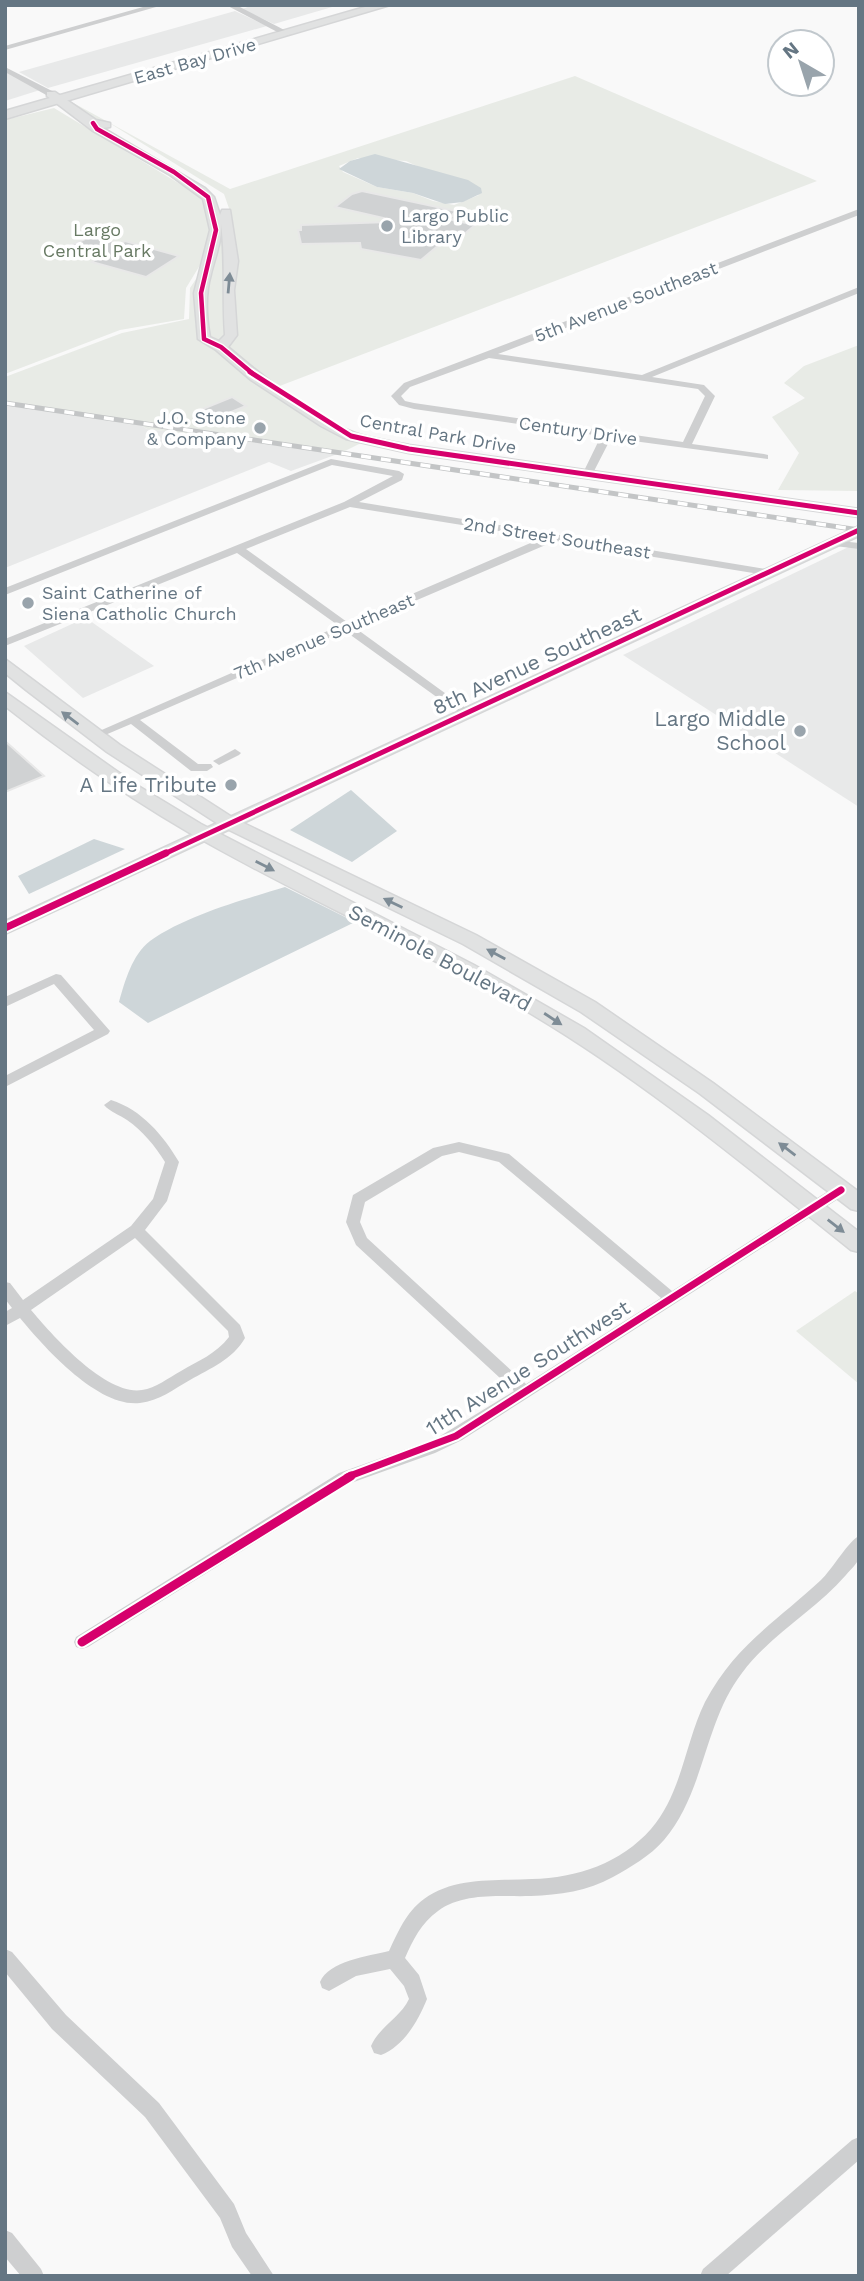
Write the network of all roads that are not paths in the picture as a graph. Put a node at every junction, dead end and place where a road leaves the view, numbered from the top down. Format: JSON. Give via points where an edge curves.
{"nodes":[{"id":1,"x":159,"y":5,"type":"edge"},
{"id":2,"x":230,"y":5,"type":"edge"},
{"id":3,"x":355,"y":5,"type":"edge"},
{"id":4,"x":385,"y":5,"type":"edge"},
{"id":5,"x":282,"y":31,"type":"junction"},
{"id":6,"x":5,"y":48,"type":"edge"},
{"id":7,"x":5,"y":69,"type":"edge"},
{"id":8,"x":55,"y":97,"type":"junction"},
{"id":9,"x":5,"y":107,"type":"edge"},
{"id":10,"x":5,"y":115,"type":"edge"},
{"id":11,"x":93,"y":123,"type":"junction"},
{"id":12,"x":859,"y":212,"type":"edge"},
{"id":13,"x":859,"y":290,"type":"edge"},
{"id":14,"x":221,"y":348,"type":"junction"},
{"id":15,"x":486,"y":355,"type":"junction"},
{"id":16,"x":644,"y":377,"type":"junction"},
{"id":17,"x":396,"y":396,"type":"joint"},
{"id":18,"x":607,"y":435,"type":"junction"},
{"id":19,"x":686,"y":446,"type":"junction"},
{"id":20,"x":764,"y":457,"type":"dead end"},
{"id":21,"x":587,"y":475,"type":"junction"},
{"id":22,"x":348,"y":504,"type":"junction"},
{"id":23,"x":859,"y":513,"type":"edge"},
{"id":24,"x":859,"y":530,"type":"edge"},
{"id":25,"x":554,"y":537,"type":"junction"},
{"id":26,"x":831,"y":543,"type":"junction"},
{"id":27,"x":859,"y":546,"type":"edge"},
{"id":28,"x":239,"y":550,"type":"junction"},
{"id":29,"x":766,"y":572,"type":"junction"},
{"id":30,"x":5,"y":592,"type":"edge"},
{"id":31,"x":348,"y":628,"type":"junction"},
{"id":32,"x":5,"y":643,"type":"edge"},
{"id":33,"x":5,"y":664,"type":"edge"},
{"id":34,"x":5,"y":696,"type":"edge"},
{"id":35,"x":467,"y":714,"type":"junction"},
{"id":36,"x":132,"y":720,"type":"junction"},
{"id":37,"x":94,"y":736,"type":"junction"},
{"id":38,"x":235,"y":753,"type":"dead end"},
{"id":39,"x":219,"y":761,"type":"dead end"},
{"id":40,"x":207,"y":767,"type":"dead end"},
{"id":41,"x":229,"y":823,"type":"junction"},
{"id":42,"x":205,"y":835,"type":"junction"},
{"id":43,"x":5,"y":928,"type":"edge"},
{"id":44,"x":5,"y":1003,"type":"edge"},
{"id":45,"x":5,"y":1082,"type":"edge"},
{"id":46,"x":111,"y":1105,"type":"dead end"},
{"id":47,"x":841,"y":1190,"type":"junction"},
{"id":48,"x":859,"y":1203,"type":"edge"},
{"id":49,"x":812,"y":1208,"type":"junction"},
{"id":50,"x":136,"y":1230,"type":"junction"},
{"id":51,"x":859,"y":1244,"type":"edge"},
{"id":52,"x":5,"y":1287,"type":"edge"},
{"id":53,"x":671,"y":1298,"type":"junction"},
{"id":54,"x":21,"y":1311,"type":"junction"},
{"id":55,"x":5,"y":1320,"type":"edge"},
{"id":56,"x":525,"y":1392,"type":"junction"},
{"id":57,"x":859,"y":1544,"type":"edge"},
{"id":58,"x":82,"y":1642,"type":"dead end"},
{"id":59,"x":5,"y":1958,"type":"edge"},
{"id":60,"x":394,"y":1959,"type":"junction"},
{"id":61,"x":328,"y":1982,"type":"dead end"},
{"id":62,"x":381,"y":2046,"type":"dead end"},
{"id":63,"x":859,"y":2147,"type":"edge"},
{"id":64,"x":5,"y":2239,"type":"edge"},
{"id":65,"x":34,"y":2276,"type":"edge"},
{"id":66,"x":264,"y":2276,"type":"edge"},
{"id":67,"x":710,"y":2276,"type":"edge"}],
"edges":[{"from":1,"to":6,"type":"street"},
{"from":2,"to":5,"type":"street"},
{"from":3,"to":5,"type":"main road","name":"East Bay Drive"},
{"from":4,"to":5,"type":"main road","name":"East Bay Drive"},
{"from":5,"to":8,"type":"main road","name":"East Bay Drive"},
{"from":7,"to":8,"type":"street"},
{"from":8,"to":9,"type":"main road","name":"East Bay Drive"},
{"from":8,"to":10,"type":"main road","name":"East Bay Drive"},
{"from":8,"to":11,"type":"street","name":"Central Park Drive"},
{"from":11,"to":14,"type":"street","name":"Central Park Drive","via":[[207,196],[215,218],[214,247],[199,290],[200,322],[204,339]]},
{"from":14,"to":11,"type":"street","name":"Central Park Drive","one_way":true,"via":[[231,335],[228,290],[232,261],[219,194],[107,125]]},
{"from":12,"to":15,"type":"street","name":"5th Avenue Southeast"},
{"from":13,"to":16,"type":"street"},
{"from":14,"to":21,"type":"street","name":"Central Park Drive","via":[[256,377],[351,436],[408,449]]},
{"from":15,"to":16,"type":"street"},
{"from":15,"to":17,"type":"street","name":"5th Avenue Southeast","via":[[407,385]]},
{"from":16,"to":19,"type":"street","via":[[701,387],[710,396]]},
{"from":17,"to":18,"type":"street","name":"Century Drive","via":[[414,406]]},
{"from":18,"to":19,"type":"street","name":"Century Drive"},
{"from":18,"to":21,"type":"street"},
{"from":19,"to":20,"type":"street","name":"Century Drive"},
{"from":21,"to":23,"type":"street","name":"Central Park Drive"},
{"from":22,"to":25,"type":"street","name":"2nd Street Southeast"},
{"from":22,"to":28,"type":"street"},
{"from":22,"to":30,"type":"street","via":[[386,487],[399,474],[331,462]]},
{"from":24,"to":26,"type":"street","name":"8th Avenue Southeast"},
{"from":25,"to":29,"type":"street","name":"2nd Street Southeast"},
{"from":25,"to":31,"type":"street","name":"7th Avenue Southeast"},
{"from":26,"to":27,"type":"street"},
{"from":26,"to":29,"type":"street","name":"8th Avenue Southeast"},
{"from":28,"to":31,"type":"street"},
{"from":28,"to":32,"type":"street"},
{"from":29,"to":35,"type":"street","name":"8th Avenue Southeast"},
{"from":31,"to":35,"type":"street"},
{"from":31,"to":36,"type":"street","name":"7th Avenue Southeast"},
{"from":37,"to":33,"type":"main road","name":"Seminole Boulevard","one_way":true},
{"from":34,"to":42,"type":"main road","name":"Seminole Boulevard","via":[[108,775]]},
{"from":35,"to":41,"type":"street","name":"8th Avenue Southeast"},
{"from":36,"to":37,"type":"street","name":"7th Avenue Southeast"},
{"from":36,"to":40,"type":"street","via":[[195,768]]},
{"from":37,"to":41,"type":"main road","name":"Seminole Boulevard"},
{"from":38,"to":39,"type":"street"},
{"from":41,"to":42,"type":"street","name":"8th Avenue Southeast"},
{"from":47,"to":41,"type":"main road","name":"Seminole Boulevard","one_way":true,"via":[[688,1074],[546,981]]},
{"from":42,"to":43,"type":"street","name":"8th Avenue Southeast"},
{"from":42,"to":49,"type":"main road","name":"Seminole Boulevard","one_way":true,"via":[[535,1008],[666,1095]]},
{"from":44,"to":45,"type":"street","via":[[56,978],[103,1031]]},
{"from":46,"to":50,"type":"street","via":[[162,1143],[172,1162],[160,1201]]},
{"from":47,"to":48,"type":"main road","name":"Seminole Boulevard"},
{"from":47,"to":49,"type":"street","name":"11th Avenue Southwest"},
{"from":49,"to":51,"type":"main road","name":"Seminole Boulevard","one_way":true},
{"from":49,"to":53,"type":"street","name":"11th Avenue Southwest"},
{"from":50,"to":54,"type":"street"},
{"from":50,"to":54,"type":"street","via":[[235,1329],[237,1339],[221,1356],[152,1394],[132,1398],[111,1391],[76,1366]]},
{"from":52,"to":54,"type":"street"},
{"from":53,"to":56,"type":"street","name":"11th Avenue Southwest"},
{"from":53,"to":56,"type":"street","via":[[504,1158],[459,1147],[438,1152],[358,1199],[352,1222],[361,1241]]},
{"from":54,"to":55,"type":"street"},
{"from":56,"to":58,"type":"street","name":"11th Avenue Southwest","via":[[428,1451],[345,1478]]},
{"from":57,"to":60,"type":"street","via":[[831,1582],[762,1637],[729,1676],[704,1720],[681,1801],[643,1849],[603,1873],[567,1885],[452,1894],[419,1916]]},
{"from":59,"to":66,"type":"street","via":[[59,2022],[152,2110],[227,2211],[239,2240]]},
{"from":60,"to":61,"type":"street","via":[[352,1968]]},
{"from":60,"to":62,"type":"street","via":[[412,1981],[418,1999],[410,2018]]},
{"from":63,"to":67,"type":"street"},
{"from":64,"to":65,"type":"street"}]}
